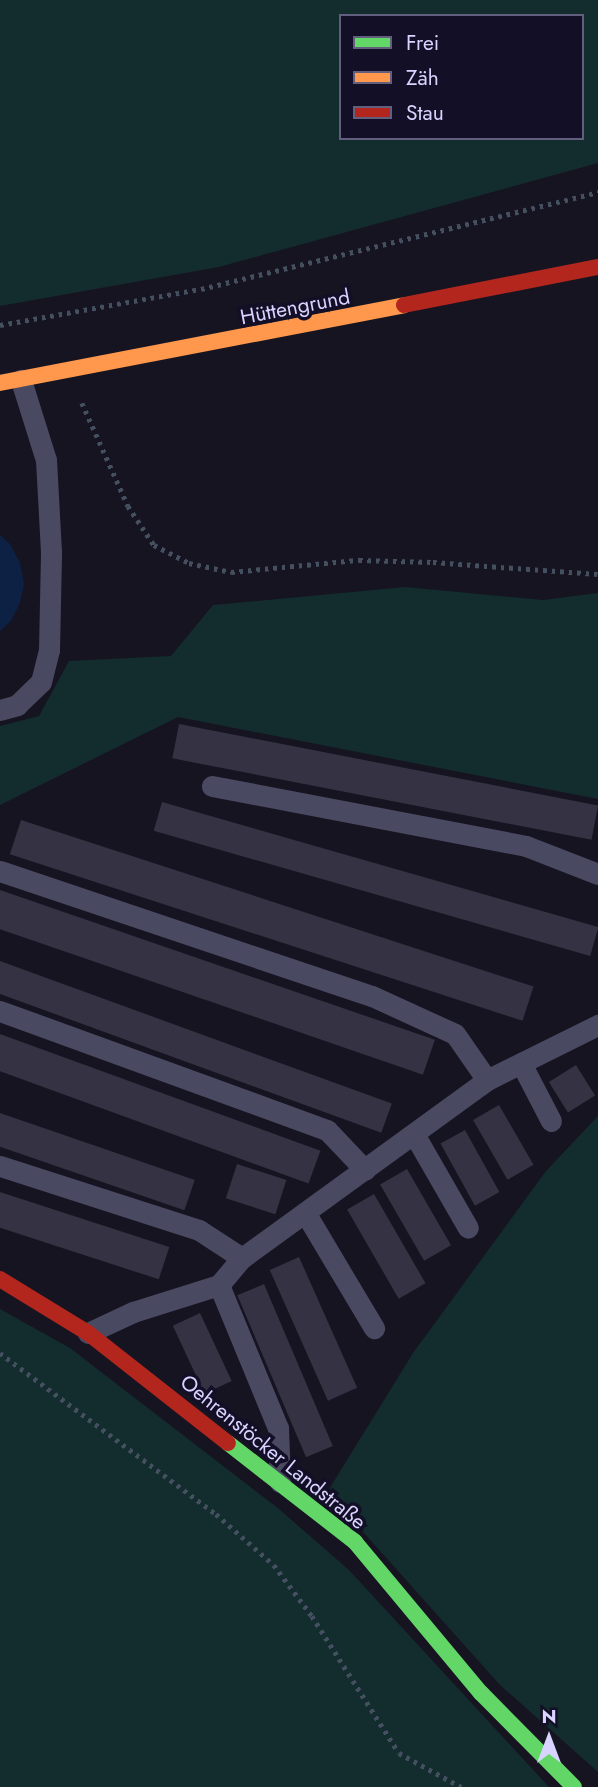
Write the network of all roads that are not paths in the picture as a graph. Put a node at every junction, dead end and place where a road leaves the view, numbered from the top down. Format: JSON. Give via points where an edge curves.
{"nodes":[{"id":1,"x":598,"y":267,"type":"edge"},
{"id":2,"x":10,"y":382,"type":"edge"},
{"id":3,"x":0,"y":710,"type":"edge"},
{"id":4,"x":212,"y":786,"type":"dead end"},
{"id":5,"x":0,"y":871,"type":"edge"},
{"id":6,"x":598,"y":874,"type":"edge"},
{"id":7,"x":0,"y":1011,"type":"edge"},
{"id":8,"x":598,"y":1025,"type":"edge"},
{"id":9,"x":522,"y":1065,"type":"junction"},
{"id":10,"x":487,"y":1080,"type":"junction"},
{"id":11,"x":551,"y":1121,"type":"dead end"},
{"id":12,"x":414,"y":1134,"type":"junction"},
{"id":13,"x":0,"y":1166,"type":"edge"},
{"id":14,"x":365,"y":1170,"type":"junction"},
{"id":15,"x":306,"y":1214,"type":"junction"},
{"id":16,"x":468,"y":1228,"type":"dead end"},
{"id":17,"x":242,"y":1258,"type":"junction"},
{"id":18,"x":0,"y":1279,"type":"edge"},
{"id":19,"x":219,"y":1286,"type":"junction"},
{"id":20,"x":374,"y":1328,"type":"dead end"},
{"id":21,"x":88,"y":1333,"type":"junction"},
{"id":22,"x":280,"y":1482,"type":"junction"},
{"id":23,"x":574,"y":1787,"type":"edge"}],
"edges":[{"from":1,"to":2,"type":"street","name":"Hüttengrund"},
{"from":2,"to":3,"type":"lane","via":[[46,460],[51,552],[49,650],[41,682],[17,705]]},
{"from":4,"to":6,"type":"lane","via":[[526,846]]},
{"from":5,"to":10,"type":"lane","via":[[372,996],[455,1034]]},
{"from":7,"to":14,"type":"lane","via":[[327,1130]]},
{"from":8,"to":9,"type":"lane"},
{"from":9,"to":10,"type":"lane"},
{"from":9,"to":11,"type":"lane"},
{"from":10,"to":12,"type":"lane"},
{"from":12,"to":14,"type":"lane"},
{"from":12,"to":16,"type":"lane"},
{"from":13,"to":17,"type":"lane","via":[[199,1230]]},
{"from":14,"to":15,"type":"lane"},
{"from":15,"to":17,"type":"lane"},
{"from":15,"to":20,"type":"lane"},
{"from":17,"to":19,"type":"lane"},
{"from":18,"to":21,"type":"street","name":"Oehrenstöcker Landstraße"},
{"from":19,"to":21,"type":"lane","via":[[133,1312]]},
{"from":19,"to":22,"type":"lane","via":[[278,1428]]},
{"from":21,"to":22,"type":"street","name":"Oehrenstöcker Landstraße"},
{"from":22,"to":23,"type":"street","name":"Oehrenstöcker Landstraße","via":[[355,1542],[481,1693]]}]}
